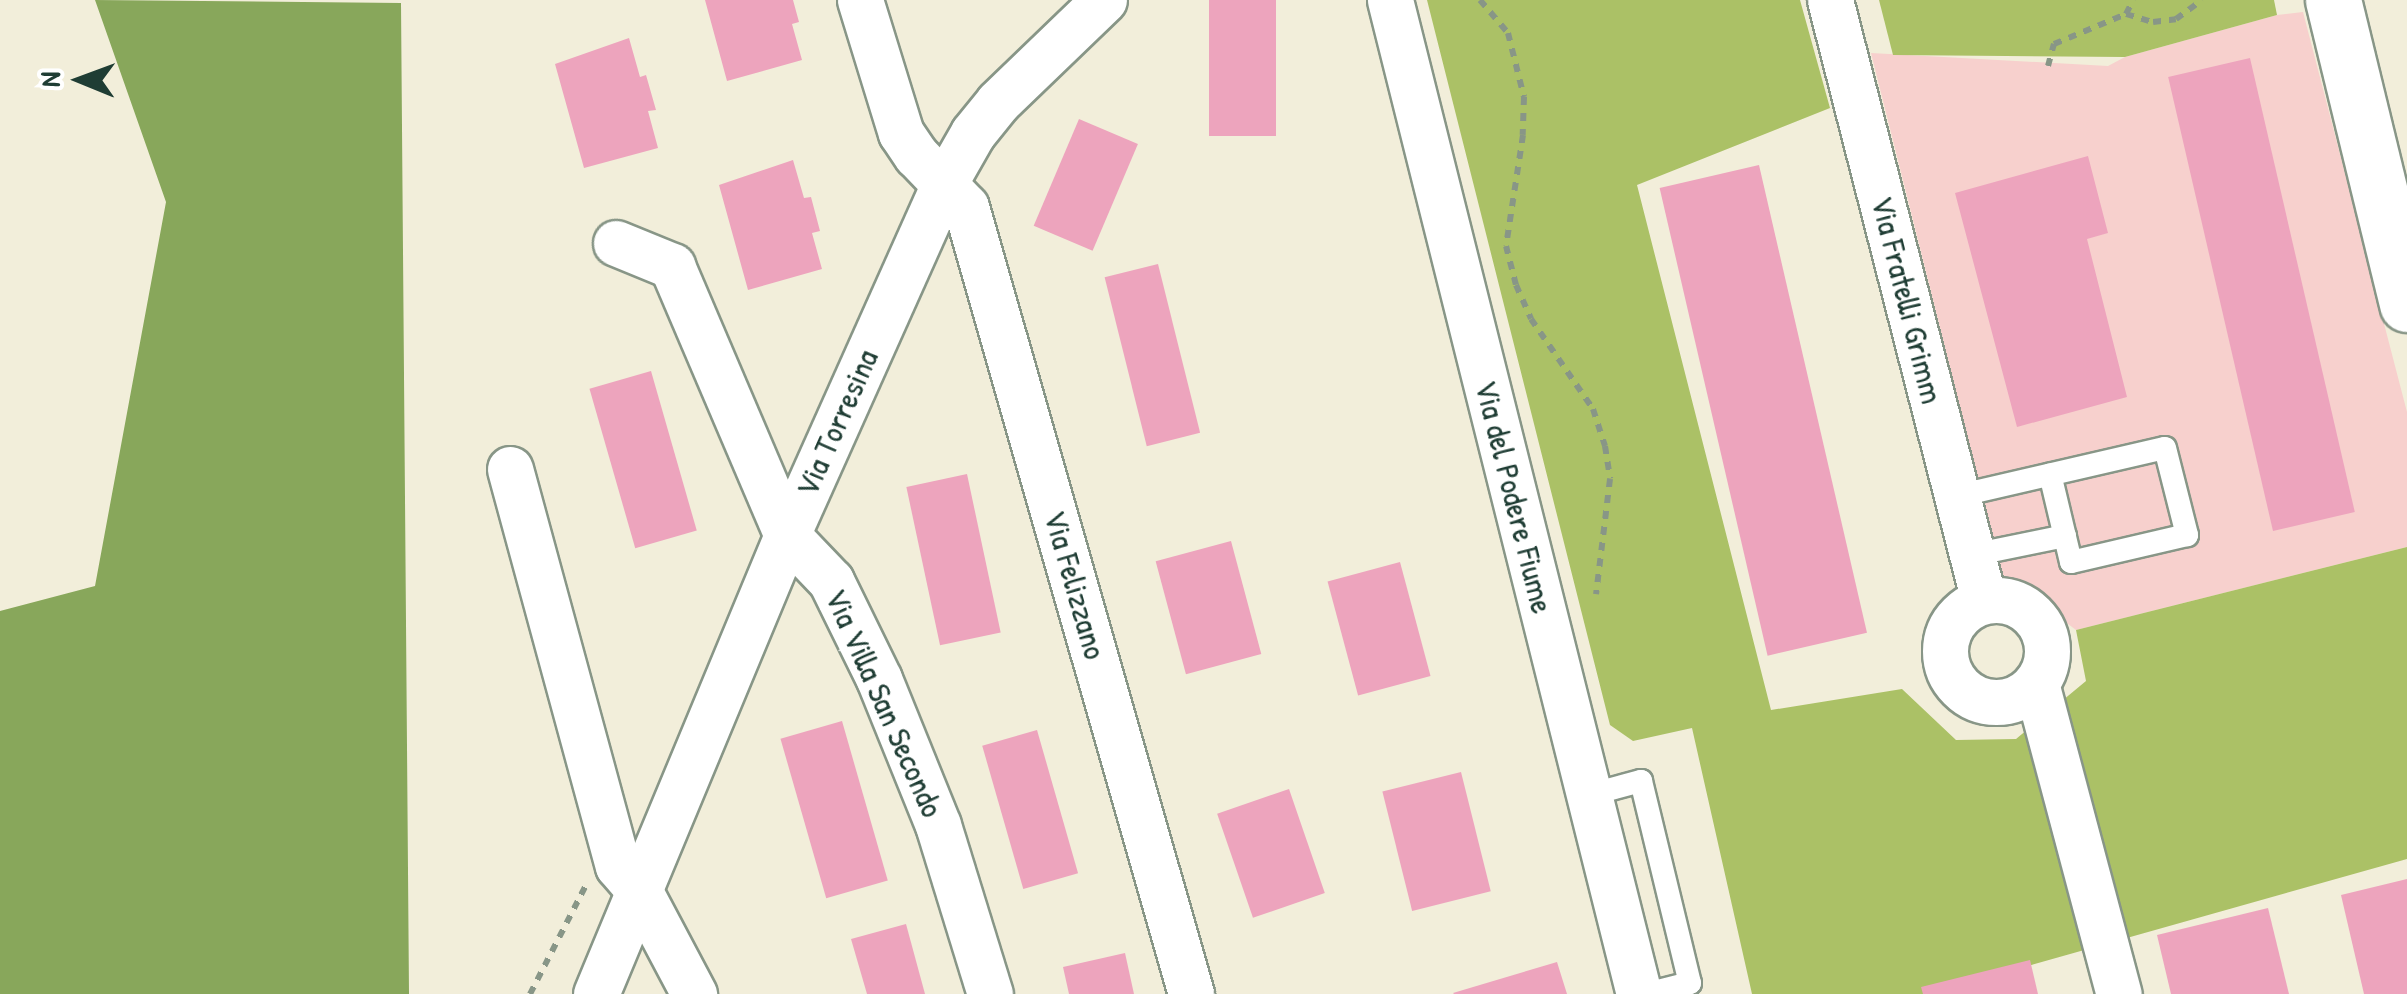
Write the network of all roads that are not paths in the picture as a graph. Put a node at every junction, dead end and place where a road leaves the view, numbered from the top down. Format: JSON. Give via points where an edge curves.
{"nodes":[{"id":1,"x":860,"y":0,"type":"edge"},
{"id":2,"x":1104,"y":0,"type":"edge"},
{"id":3,"x":1390,"y":0,"type":"edge"},
{"id":4,"x":1830,"y":0,"type":"edge"},
{"id":5,"x":2333,"y":0,"type":"edge"},
{"id":6,"x":945,"y":182,"type":"junction"},
{"id":7,"x":616,"y":243,"type":"dead end"},
{"id":8,"x":2407,"y":304,"type":"edge"},
{"id":9,"x":510,"y":469,"type":"dead end"},
{"id":10,"x":2050,"y":474,"type":"junction"},
{"id":11,"x":1957,"y":496,"type":"junction"},
{"id":12,"x":787,"y":535,"type":"junction"},
{"id":13,"x":2065,"y":536,"type":"junction"},
{"id":14,"x":1972,"y":556,"type":"junction"},
{"id":15,"x":1984,"y":601,"type":"junction"},
{"id":16,"x":2036,"y":683,"type":"junction"},
{"id":17,"x":628,"y":878,"type":"junction"},
{"id":18,"x":596,"y":994,"type":"edge"},
{"id":19,"x":694,"y":994,"type":"edge"},
{"id":20,"x":990,"y":994,"type":"edge"},
{"id":21,"x":1192,"y":994,"type":"edge"},
{"id":22,"x":1642,"y":994,"type":"edge"},
{"id":23,"x":2119,"y":994,"type":"edge"}],
"edges":[{"from":1,"to":6,"type":"street","name":"Via Felizzano","via":[[902,132]]},
{"from":2,"to":6,"type":"street","name":"Via Torresina","via":[[991,110]]},
{"from":3,"to":22,"type":"street","name":"Via del Podere Fiume"},
{"from":4,"to":11,"type":"street","name":"Via Fratelli Grimm"},
{"from":5,"to":8,"type":"street"},
{"from":6,"to":12,"type":"street","name":"Via Torresina"},
{"from":6,"to":21,"type":"street","name":"Via Felizzano","via":[[966,207],[979,245]]},
{"from":7,"to":12,"type":"street","name":"Via Villa San Secondo","via":[[672,266]]},
{"from":9,"to":17,"type":"street"},
{"from":10,"to":11,"type":"lane"},
{"from":10,"to":13,"type":"lane"},
{"from":10,"to":13,"type":"lane","via":[[2165,448],[2187,535],[2071,562]]},
{"from":11,"to":14,"type":"street","name":"Via Fratelli Grimm"},
{"from":12,"to":17,"type":"street","name":"Via Torresina"},
{"from":12,"to":20,"type":"street","name":"Via Villa San Secondo","via":[[831,581],[879,679],[938,825]]},
{"from":13,"to":14,"type":"lane"},
{"from":14,"to":15,"type":"street","name":"Via Fratelli Grimm"},
{"from":15,"to":16,"type":"street","via":[[2015,603],[2039,623],[2047,654]]},
{"from":15,"to":16,"type":"street","via":[[1968,608],[1948,636],[1945,654],[1958,685],[1988,702],[2022,694]]},
{"from":16,"to":23,"type":"street"},
{"from":17,"to":18,"type":"street","name":"Via Torresina"},
{"from":17,"to":19,"type":"street"}]}
